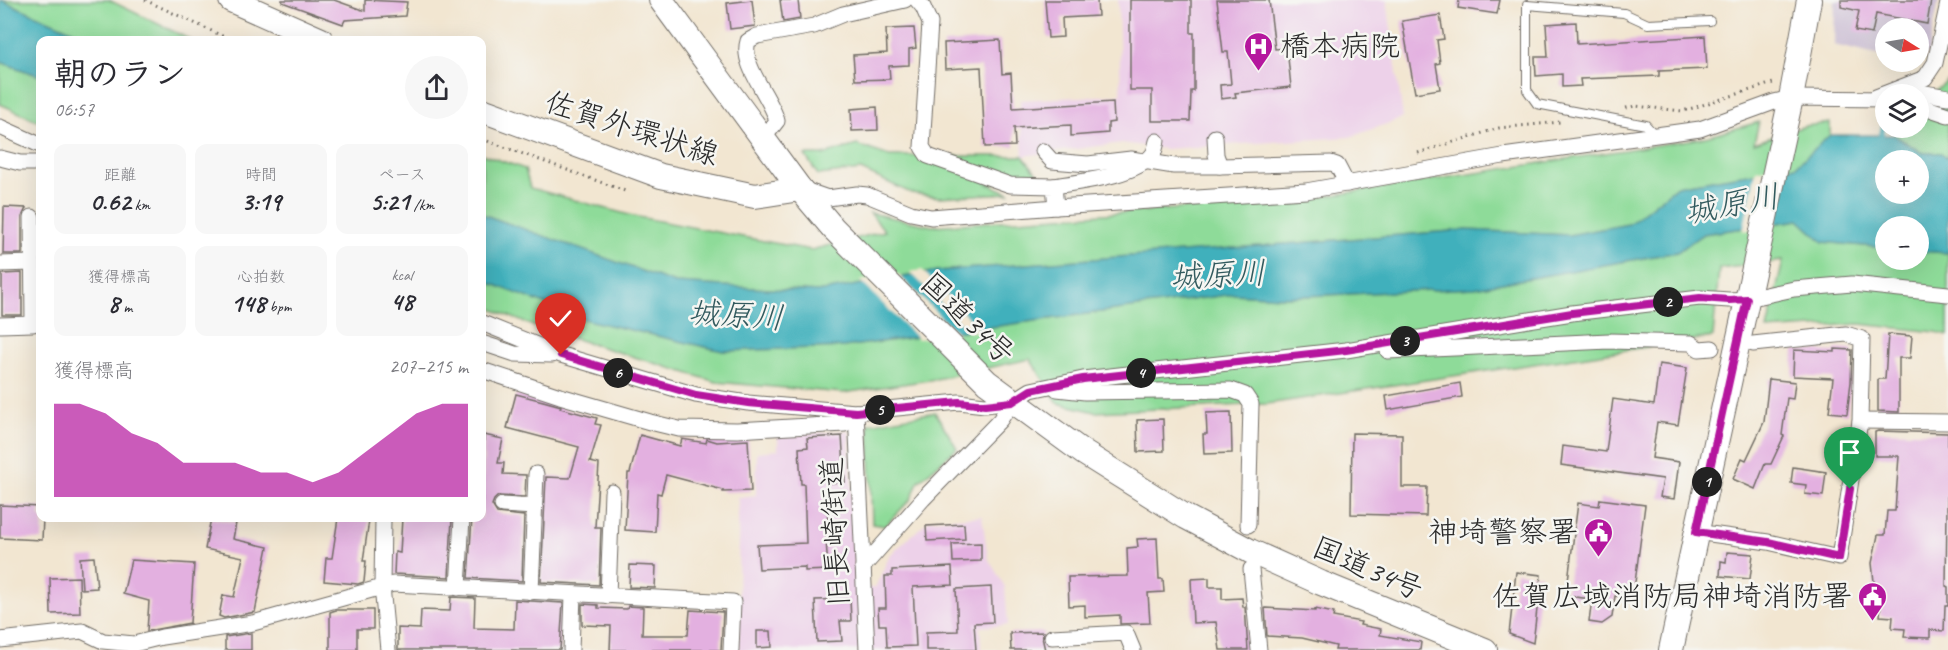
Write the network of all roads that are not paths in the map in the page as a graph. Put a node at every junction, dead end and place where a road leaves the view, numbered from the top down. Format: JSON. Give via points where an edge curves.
{"nodes":[{"id":1,"x":231,"y":0,"type":"edge"},
{"id":2,"x":661,"y":0,"type":"edge"},
{"id":3,"x":905,"y":0,"type":"edge"},
{"id":4,"x":917,"y":0,"type":"edge"},
{"id":5,"x":1809,"y":0,"type":"edge"},
{"id":6,"x":1948,"y":3,"type":"edge"},
{"id":7,"x":1710,"y":21,"type":"dead end"},
{"id":8,"x":312,"y":36,"type":"edge"},
{"id":9,"x":1911,"y":84,"type":"edge"},
{"id":10,"x":1929,"y":93,"type":"edge"},
{"id":11,"x":1948,"y":97,"type":"edge"},
{"id":12,"x":1875,"y":98,"type":"edge"},
{"id":13,"x":1790,"y":105,"type":"junction"},
{"id":14,"x":1929,"y":109,"type":"edge"},
{"id":15,"x":486,"y":111,"type":"edge"},
{"id":16,"x":1948,"y":115,"type":"edge"},
{"id":17,"x":0,"y":127,"type":"edge"},
{"id":18,"x":1655,"y":135,"type":"junction"},
{"id":19,"x":1215,"y":136,"type":"dead end"},
{"id":20,"x":763,"y":139,"type":"junction"},
{"id":21,"x":1157,"y":141,"type":"dead end"},
{"id":22,"x":36,"y":142,"type":"edge"},
{"id":23,"x":1043,"y":151,"type":"dead end"},
{"id":24,"x":0,"y":158,"type":"edge"},
{"id":25,"x":1145,"y":161,"type":"junction"},
{"id":26,"x":36,"y":163,"type":"edge"},
{"id":27,"x":1220,"y":166,"type":"junction"},
{"id":28,"x":1347,"y":184,"type":"junction"},
{"id":29,"x":1054,"y":186,"type":"junction"},
{"id":30,"x":800,"y":189,"type":"junction"},
{"id":31,"x":1056,"y":207,"type":"junction"},
{"id":32,"x":32,"y":218,"type":"dead end"},
{"id":33,"x":32,"y":263,"type":"junction"},
{"id":34,"x":0,"y":264,"type":"edge"},
{"id":35,"x":1748,"y":294,"type":"junction"},
{"id":36,"x":1948,"y":294,"type":"edge"},
{"id":37,"x":0,"y":325,"type":"edge"},
{"id":38,"x":486,"y":325,"type":"edge"},
{"id":39,"x":486,"y":344,"type":"edge"},
{"id":40,"x":1753,"y":344,"type":"dead end"},
{"id":41,"x":1712,"y":348,"type":"dead end"},
{"id":42,"x":1346,"y":350,"type":"junction"},
{"id":43,"x":561,"y":355,"type":"junction"},
{"id":44,"x":486,"y":371,"type":"edge"},
{"id":45,"x":1042,"y":387,"type":"junction"},
{"id":46,"x":1012,"y":402,"type":"junction"},
{"id":47,"x":856,"y":412,"type":"junction"},
{"id":48,"x":1860,"y":421,"type":"junction"},
{"id":49,"x":1948,"y":422,"type":"edge"},
{"id":50,"x":536,"y":474,"type":"dead end"},
{"id":51,"x":612,"y":492,"type":"dead end"},
{"id":52,"x":502,"y":505,"type":"dead end"},
{"id":53,"x":534,"y":507,"type":"junction"},
{"id":54,"x":383,"y":522,"type":"edge"},
{"id":55,"x":462,"y":522,"type":"edge"},
{"id":56,"x":1248,"y":525,"type":"dead end"},
{"id":57,"x":1696,"y":532,"type":"junction"},
{"id":58,"x":863,"y":567,"type":"junction"},
{"id":59,"x":1251,"y":569,"type":"dead end"},
{"id":60,"x":382,"y":586,"type":"junction"},
{"id":61,"x":458,"y":588,"type":"junction"},
{"id":62,"x":531,"y":592,"type":"junction"},
{"id":63,"x":573,"y":594,"type":"junction"},
{"id":64,"x":608,"y":596,"type":"junction"},
{"id":65,"x":1052,"y":637,"type":"dead end"},
{"id":66,"x":0,"y":640,"type":"edge"},
{"id":67,"x":147,"y":646,"type":"edge"},
{"id":68,"x":388,"y":650,"type":"edge"},
{"id":69,"x":571,"y":650,"type":"edge"},
{"id":70,"x":731,"y":650,"type":"edge"},
{"id":71,"x":867,"y":650,"type":"edge"},
{"id":72,"x":1133,"y":650,"type":"edge"},
{"id":73,"x":1259,"y":650,"type":"edge"},
{"id":74,"x":1485,"y":650,"type":"edge"},
{"id":75,"x":1671,"y":650,"type":"edge"}],
"edges":[{"from":1,"to":8,"type":"main road"},
{"from":2,"to":20,"type":"main road","name":"国道34号"},
{"from":3,"to":20,"type":"street","via":[[748,41],[747,60],[777,121]]},
{"from":4,"to":29,"type":"street","via":[[930,23],[922,147],[928,156],[1010,184]]},
{"from":5,"to":13,"type":"main road"},
{"from":6,"to":9,"type":"street","via":[[1935,63],[1925,78]]},
{"from":7,"to":18,"type":"lane","via":[[1648,24],[1624,13],[1527,5],[1527,90],[1537,104],[1646,125]]},
{"from":10,"to":11,"type":"street"},
{"from":12,"to":13,"type":"street"},
{"from":13,"to":18,"type":"street","via":[[1774,102],[1700,129]]},
{"from":13,"to":35,"type":"main road"},
{"from":14,"to":16,"type":"street"},
{"from":15,"to":30,"type":"main road","name":"佐賀外環状線","via":[[661,176],[755,196]]},
{"from":17,"to":22,"type":"street"},
{"from":18,"to":28,"type":"street","via":[[1503,156]]},
{"from":19,"to":27,"type":"street"},
{"from":20,"to":30,"type":"main road","name":"国道34号"},
{"from":21,"to":25,"type":"street","via":[[1154,154]]},
{"from":23,"to":25,"type":"street","via":[[1052,161]]},
{"from":24,"to":26,"type":"street"},
{"from":25,"to":27,"type":"street","via":[[1174,166]]},
{"from":25,"to":29,"type":"street","via":[[1117,176]]},
{"from":27,"to":28,"type":"street","via":[[1331,163],[1337,165]]},
{"from":28,"to":31,"type":"street","via":[[1306,191]]},
{"from":29,"to":31,"type":"street"},
{"from":30,"to":31,"type":"street","via":[[828,198],[867,195],[931,217]]},
{"from":30,"to":46,"type":"main road","name":"国道34号","via":[[832,228]]},
{"from":32,"to":33,"type":"street"},
{"from":33,"to":34,"type":"street"},
{"from":33,"to":37,"type":"street","via":[[33,324]]},
{"from":35,"to":36,"type":"street","via":[[1852,284]]},
{"from":35,"to":42,"type":"street","via":[[1729,300],[1700,298],[1572,313]]},
{"from":35,"to":57,"type":"main road"},
{"from":38,"to":43,"type":"street"},
{"from":39,"to":43,"type":"street","via":[[515,354]]},
{"from":40,"to":48,"type":"street","via":[[1846,334],[1862,339]]},
{"from":41,"to":42,"type":"street","via":[[1700,349],[1691,343],[1610,342]]},
{"from":42,"to":45,"type":"street"},
{"from":43,"to":47,"type":"street","via":[[696,395]]},
{"from":44,"to":47,"type":"street","via":[[679,429],[737,430],[845,423]]},
{"from":45,"to":46,"type":"street"},
{"from":45,"to":56,"type":"street","via":[[1085,392],[1231,390],[1245,395],[1251,404]]},
{"from":46,"to":47,"type":"street","via":[[959,402]]},
{"from":46,"to":58,"type":"street","via":[[1000,420]]},
{"from":46,"to":74,"type":"main road","name":"国道34号","via":[[1084,453],[1250,551]]},
{"from":47,"to":58,"type":"street","name":"旧長崎街道"},
{"from":48,"to":49,"type":"street"},
{"from":48,"to":57,"type":"street","via":[[1839,558],[1768,542]]},
{"from":50,"to":53,"type":"street"},
{"from":51,"to":64,"type":"street"},
{"from":52,"to":53,"type":"street"},
{"from":53,"to":62,"type":"street"},
{"from":54,"to":60,"type":"street"},
{"from":55,"to":61,"type":"street"},
{"from":57,"to":75,"type":"main road"},
{"from":58,"to":71,"type":"street","name":"旧長崎街道"},
{"from":59,"to":73,"type":"street"},
{"from":60,"to":61,"type":"street"},
{"from":60,"to":67,"type":"street","via":[[253,623],[162,637]]},
{"from":60,"to":68,"type":"street"},
{"from":61,"to":62,"type":"street"},
{"from":62,"to":63,"type":"street"},
{"from":63,"to":64,"type":"street"},
{"from":63,"to":69,"type":"street"},
{"from":64,"to":70,"type":"street","via":[[732,602]]},
{"from":65,"to":72,"type":"street","via":[[1126,633]]},
{"from":66,"to":67,"type":"street","via":[[82,631],[103,641]]}]}
